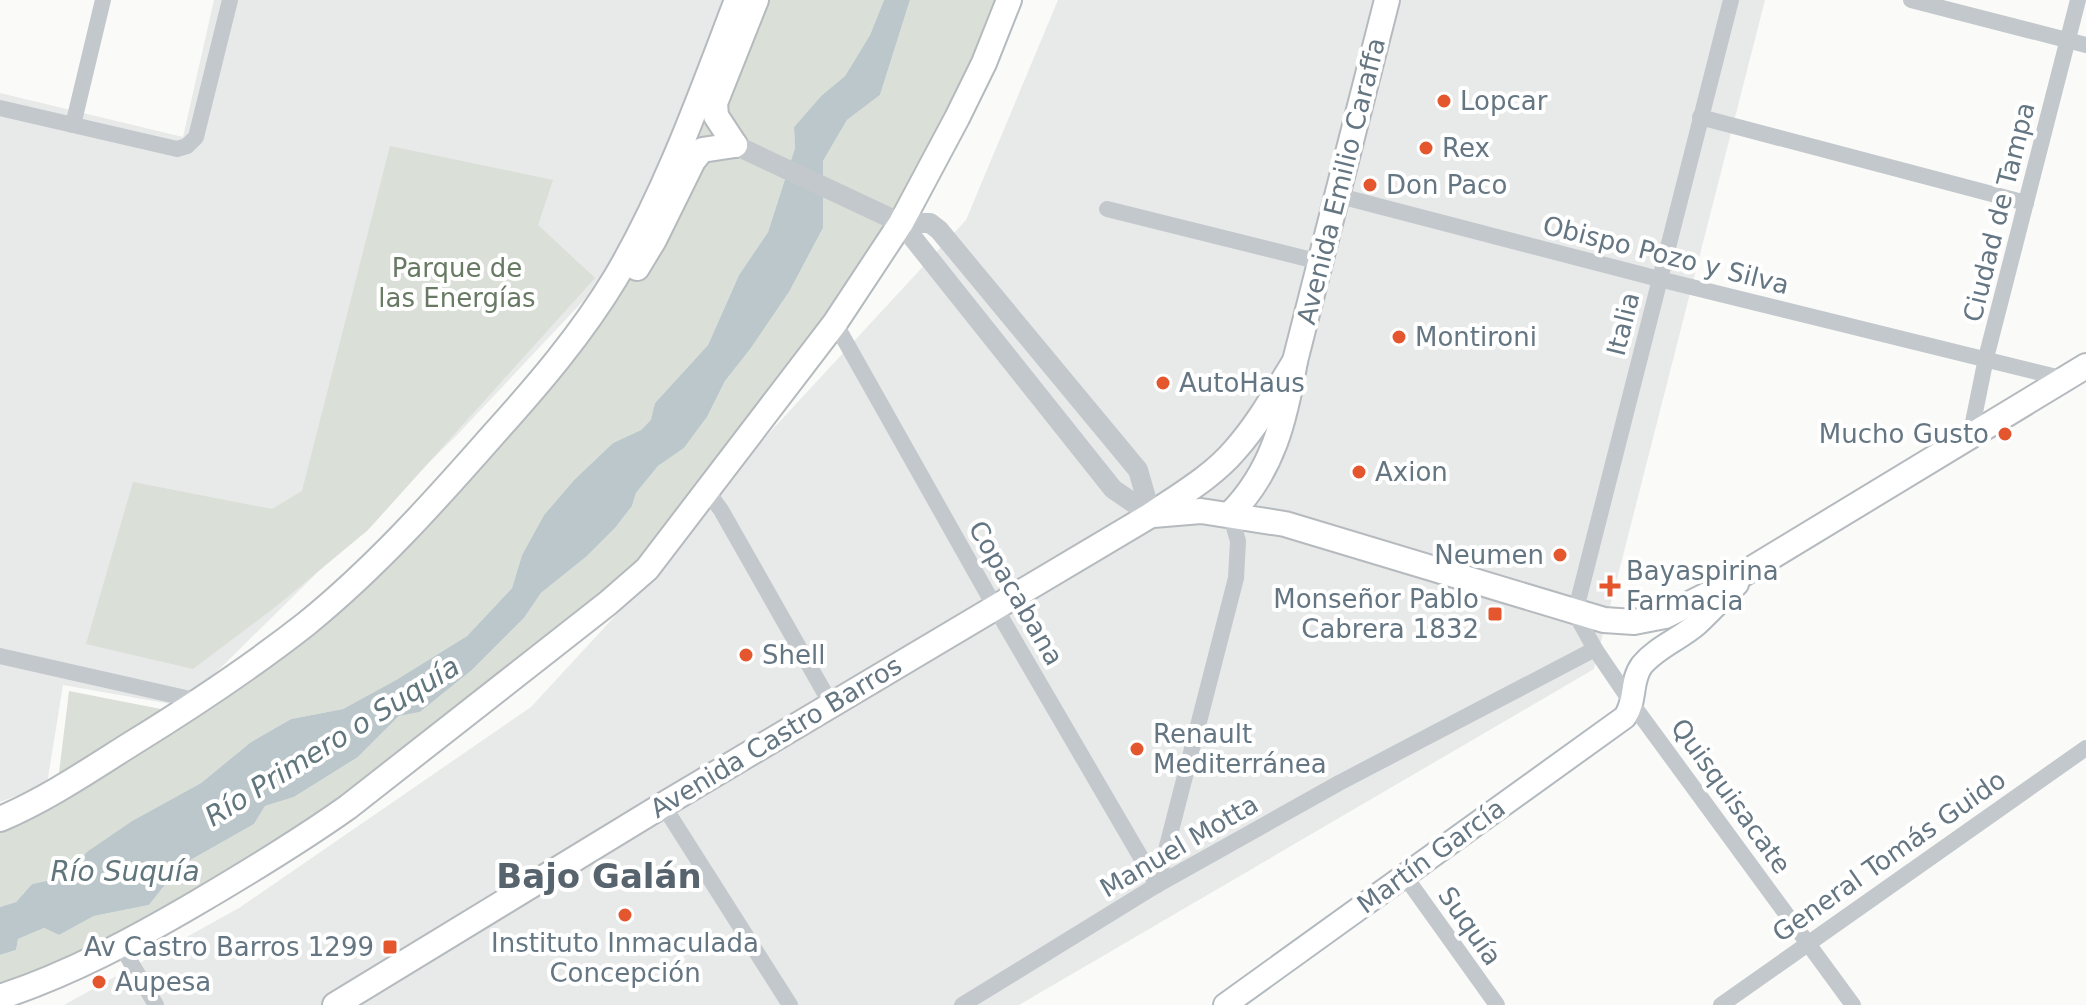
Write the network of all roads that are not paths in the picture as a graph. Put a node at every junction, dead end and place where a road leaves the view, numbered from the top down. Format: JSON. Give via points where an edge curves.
{"nodes":[{"id":1,"x":103,"y":0,"type":"edge"},
{"id":2,"x":230,"y":0,"type":"edge"},
{"id":3,"x":737,"y":0,"type":"edge"},
{"id":4,"x":756,"y":0,"type":"edge"},
{"id":5,"x":1009,"y":0,"type":"edge"},
{"id":6,"x":1387,"y":0,"type":"edge"},
{"id":7,"x":1731,"y":0,"type":"edge"},
{"id":8,"x":1911,"y":0,"type":"edge"},
{"id":9,"x":2078,"y":0,"type":"edge"},
{"id":10,"x":2068,"y":40,"type":"junction"},
{"id":11,"x":2086,"y":45,"type":"edge"},
{"id":12,"x":0,"y":108,"type":"edge"},
{"id":13,"x":1700,"y":117,"type":"junction"},
{"id":14,"x":73,"y":125,"type":"junction"},
{"id":15,"x":730,"y":143,"type":"junction"},
{"id":16,"x":1336,"y":195,"type":"junction"},
{"id":17,"x":2026,"y":203,"type":"junction"},
{"id":18,"x":1107,"y":209,"type":"dead end"},
{"id":19,"x":892,"y":218,"type":"junction"},
{"id":20,"x":1320,"y":262,"type":"junction"},
{"id":21,"x":1659,"y":279,"type":"junction"},
{"id":22,"x":835,"y":323,"type":"junction"},
{"id":23,"x":575,"y":338,"type":"junction"},
{"id":24,"x":1986,"y":358,"type":"junction"},
{"id":25,"x":1295,"y":361,"type":"junction"},
{"id":26,"x":2076,"y":372,"type":"edge"},
{"id":27,"x":1970,"y":437,"type":"junction"},
{"id":28,"x":1262,"y":475,"type":"junction"},
{"id":29,"x":707,"y":491,"type":"junction"},
{"id":30,"x":1230,"y":514,"type":"junction"},
{"id":31,"x":1151,"y":515,"type":"junction"},
{"id":32,"x":1285,"y":524,"type":"junction"},
{"id":33,"x":1753,"y":567,"type":"junction"},
{"id":34,"x":995,"y":607,"type":"junction"},
{"id":35,"x":1575,"y":613,"type":"junction"},
{"id":36,"x":1595,"y":649,"type":"junction"},
{"id":37,"x":0,"y":656,"type":"edge"},
{"id":38,"x":199,"y":701,"type":"junction"},
{"id":39,"x":831,"y":704,"type":"junction"},
{"id":40,"x":1633,"y":705,"type":"junction"},
{"id":41,"x":2086,"y":748,"type":"edge"},
{"id":42,"x":663,"y":805,"type":"junction"},
{"id":43,"x":0,"y":819,"type":"edge"},
{"id":44,"x":1404,"y":875,"type":"junction"},
{"id":45,"x":1157,"y":885,"type":"junction"},
{"id":46,"x":1808,"y":942,"type":"junction"},
{"id":47,"x":120,"y":944,"type":"junction"},
{"id":48,"x":0,"y":997,"type":"edge"},
{"id":49,"x":156,"y":1005,"type":"edge"},
{"id":50,"x":335,"y":1005,"type":"edge"},
{"id":51,"x":790,"y":1005,"type":"edge"},
{"id":52,"x":962,"y":1005,"type":"edge"},
{"id":53,"x":1225,"y":1005,"type":"edge"},
{"id":54,"x":1497,"y":1005,"type":"edge"},
{"id":55,"x":1721,"y":1005,"type":"edge"},
{"id":56,"x":1853,"y":1005,"type":"edge"}],
"edges":[{"from":1,"to":14,"type":"street"},
{"from":2,"to":14,"type":"street","via":[[196,137],[187,146],[177,149]]},
{"from":3,"to":23,"type":"main road","via":[[689,127],[629,254]]},
{"from":4,"to":15,"type":"main road","via":[[715,103]]},
{"from":5,"to":19,"type":"main road","via":[[957,118]]},
{"from":6,"to":16,"type":"main road","name":"Avenida Emilio Caraffa"},
{"from":7,"to":13,"type":"street","name":"Italia"},
{"from":8,"to":10,"type":"street"},
{"from":9,"to":10,"type":"street","name":"Ciudad de Tampa"},
{"from":10,"to":11,"type":"street"},
{"from":10,"to":17,"type":"street","name":"Ciudad de Tampa"},
{"from":12,"to":14,"type":"street"},
{"from":13,"to":17,"type":"street"},
{"from":13,"to":21,"type":"street","name":"Italia"},
{"from":15,"to":19,"type":"street"},
{"from":15,"to":23,"type":"main road","via":[[702,150],[693,161],[624,288]]},
{"from":16,"to":20,"type":"main road","name":"Avenida Emilio Caraffa"},
{"from":16,"to":21,"type":"street","name":"Obispo Pozo y Silva"},
{"from":17,"to":24,"type":"street","name":"Ciudad de Tampa"},
{"from":18,"to":20,"type":"street"},
{"from":19,"to":22,"type":"main road"},
{"from":19,"to":31,"type":"street","via":[[1113,489]]},
{"from":19,"to":31,"type":"street","via":[[930,223],[939,230],[1138,470]]},
{"from":20,"to":25,"type":"main road","name":"Avenida Emilio Caraffa"},
{"from":21,"to":24,"type":"street","name":"Obispo Pozo y Silva"},
{"from":21,"to":35,"type":"street","name":"Italia"},
{"from":22,"to":29,"type":"main road"},
{"from":22,"to":34,"type":"street","name":"Copacabana"},
{"from":23,"to":38,"type":"main road","via":[[386,552],[306,623]]},
{"from":24,"to":26,"type":"street","name":"Obispo Pozo y Silva"},
{"from":24,"to":27,"type":"street","name":"Ciudad de Tampa"},
{"from":25,"to":28,"type":"main road","name":"Avenida Emilio Caraffa","via":[[1286,409]]},
{"from":25,"to":31,"type":"main road","name":"Avenida Emilio Caraffa","via":[[1233,452]]},
{"from":26,"to":27,"type":"main road","name":"Avenida Castro Barros"},
{"from":27,"to":33,"type":"main road","name":"Avenida Castro Barros"},
{"from":28,"to":30,"type":"main road","name":"Avenida Emilio Caraffa"},
{"from":28,"to":32,"type":"main road","via":[[1272,512]]},
{"from":29,"to":39,"type":"street"},
{"from":29,"to":47,"type":"main road","via":[[647,569],[348,807],[241,876]]},
{"from":30,"to":31,"type":"main road","name":"Avenida Castro Barros"},
{"from":30,"to":32,"type":"main road","name":"Avenida Castro Barros"},
{"from":30,"to":45,"type":"street","via":[[1238,541],[1236,578]]},
{"from":31,"to":34,"type":"main road","name":"Avenida Castro Barros"},
{"from":32,"to":35,"type":"main road","name":"Avenida Castro Barros"},
{"from":33,"to":35,"type":"main road","name":"Avenida Castro Barros","via":[[1665,616],[1620,622]]},
{"from":33,"to":40,"type":"main road","via":[[1697,624],[1641,667]]},
{"from":34,"to":39,"type":"main road","name":"Avenida Castro Barros"},
{"from":34,"to":45,"type":"street","name":"Copacabana"},
{"from":35,"to":36,"type":"street","name":"Quisquisacate"},
{"from":36,"to":40,"type":"street","name":"Quisquisacate"},
{"from":36,"to":45,"type":"street","name":"Manuel Motta"},
{"from":37,"to":38,"type":"street"},
{"from":38,"to":43,"type":"main road","via":[[49,795]]},
{"from":39,"to":42,"type":"main road","name":"Avenida Castro Barros"},
{"from":40,"to":44,"type":"main road","name":"Martín García","via":[[1625,717]]},
{"from":40,"to":46,"type":"street","name":"Quisquisacate"},
{"from":41,"to":46,"type":"street","name":"General Tomás Guido"},
{"from":42,"to":50,"type":"main road","name":"Avenida Castro Barros"},
{"from":42,"to":51,"type":"street"},
{"from":44,"to":53,"type":"main road","name":"Martín García"},
{"from":44,"to":54,"type":"street","name":"Suquía"},
{"from":45,"to":52,"type":"street","name":"Manuel Motta"},
{"from":46,"to":55,"type":"street","name":"General Tomás Guido"},
{"from":46,"to":56,"type":"street","name":"Quisquisacate"},
{"from":47,"to":48,"type":"main road"},
{"from":47,"to":49,"type":"street"}]}
